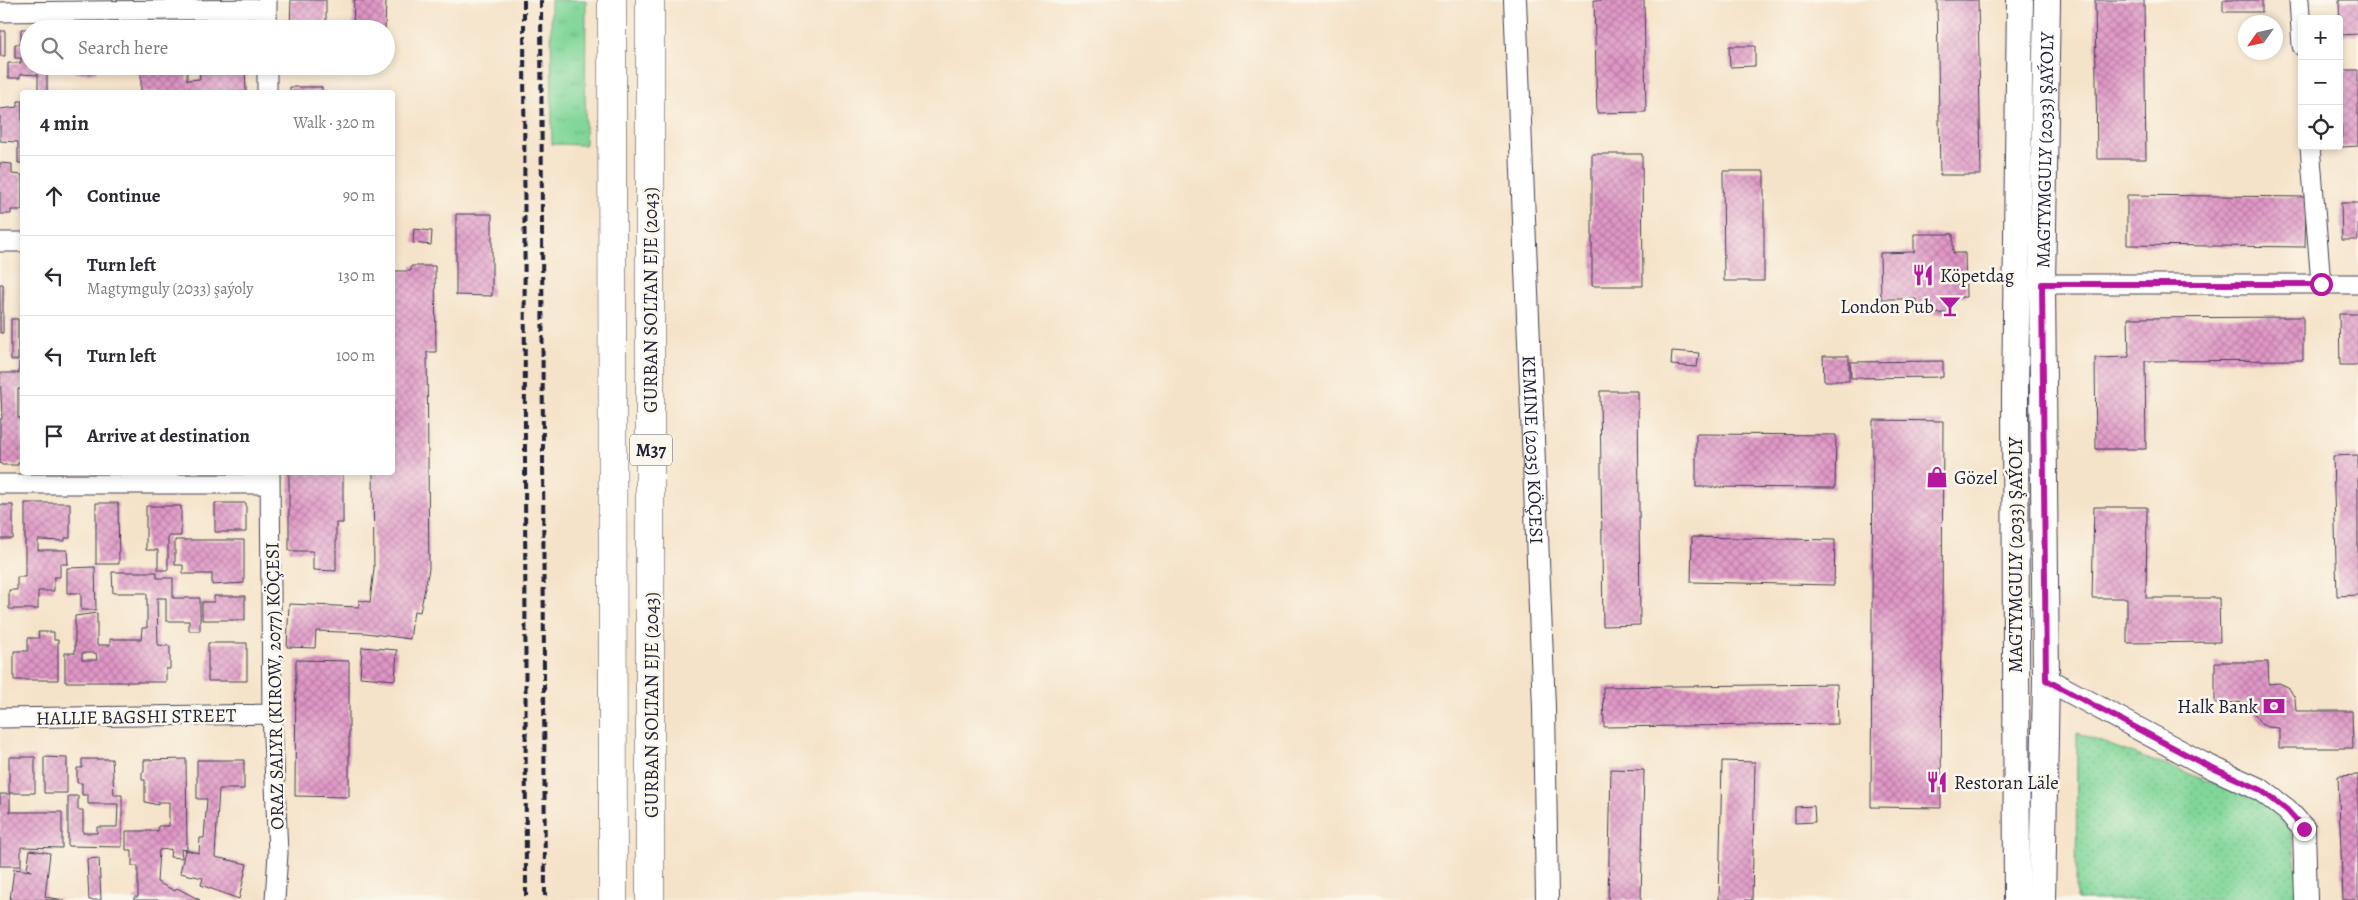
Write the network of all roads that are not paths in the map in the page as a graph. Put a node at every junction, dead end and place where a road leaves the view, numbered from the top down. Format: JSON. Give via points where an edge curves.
{"nodes":[{"id":1,"x":612,"y":0,"type":"edge"},
{"id":2,"x":650,"y":0,"type":"edge"},
{"id":3,"x":1515,"y":0,"type":"edge"},
{"id":4,"x":2020,"y":0,"type":"edge"},
{"id":5,"x":2046,"y":0,"type":"edge"},
{"id":6,"x":2299,"y":0,"type":"edge"},
{"id":7,"x":267,"y":5,"type":"edge"},
{"id":8,"x":0,"y":12,"type":"edge"},
{"id":9,"x":2300,"y":15,"type":"edge"},
{"id":10,"x":267,"y":20,"type":"edge"},
{"id":11,"x":267,"y":75,"type":"edge"},
{"id":12,"x":268,"y":90,"type":"edge"},
{"id":13,"x":2310,"y":150,"type":"edge"},
{"id":14,"x":0,"y":242,"type":"edge"},
{"id":15,"x":20,"y":242,"type":"edge"},
{"id":16,"x":2042,"y":284,"type":"junction"},
{"id":17,"x":2321,"y":284,"type":"junction"},
{"id":18,"x":2358,"y":284,"type":"edge"},
{"id":19,"x":270,"y":478,"type":"edge"},
{"id":20,"x":0,"y":484,"type":"edge"},
{"id":21,"x":2046,"y":680,"type":"junction"},
{"id":22,"x":272,"y":714,"type":"junction"},
{"id":23,"x":0,"y":718,"type":"edge"},
{"id":24,"x":275,"y":900,"type":"edge"},
{"id":25,"x":612,"y":900,"type":"edge"},
{"id":26,"x":650,"y":900,"type":"edge"},
{"id":27,"x":1547,"y":900,"type":"edge"},
{"id":28,"x":2017,"y":900,"type":"edge"},
{"id":29,"x":2042,"y":900,"type":"edge"},
{"id":30,"x":2306,"y":900,"type":"edge"}],
"edges":[{"from":1,"to":25,"type":"highway","name":"GURBAN SOLTAN EJE (2043)","number":"M37"},
{"from":2,"to":26,"type":"highway","name":"GURBAN SOLTAN EJE (2043)","number":"M37"},
{"from":3,"to":27,"type":"street","name":"KEMINE (2035) KÖÇESI","via":[[1544,707]]},
{"from":4,"to":28,"type":"main road","name":"MAGTYMGULY (2033) ŞAÝOLY","via":[[2015,398]]},
{"from":5,"to":16,"type":"main road","name":"MAGTYMGULY (2033) ŞAÝOLY"},
{"from":6,"to":9,"type":"street"},
{"from":7,"to":8,"type":"street"},
{"from":7,"to":10,"type":"street"},
{"from":11,"to":12,"type":"street"},
{"from":13,"to":17,"type":"street"},
{"from":14,"to":15,"type":"street"},
{"from":16,"to":17,"type":"street"},
{"from":16,"to":21,"type":"main road","name":"MAGTYMGULY (2033) ŞAÝOLY"},
{"from":17,"to":18,"type":"street"},
{"from":19,"to":20,"type":"street"},
{"from":19,"to":22,"type":"street","name":"ORAZ SALYR (KIROW, 2077) KÖÇESI"},
{"from":21,"to":29,"type":"main road","name":"MAGTYMGULY (2033) ŞAÝOLY"},
{"from":21,"to":30,"type":"street","via":[[2202,763],[2261,790],[2287,810],[2304,829]]},
{"from":22,"to":23,"type":"street","name":"HALLIE BAGSHI STREET"},
{"from":22,"to":24,"type":"street","name":"ORAZ SALYR (KIROW, 2077) KÖÇESI","via":[[278,853]]}]}
